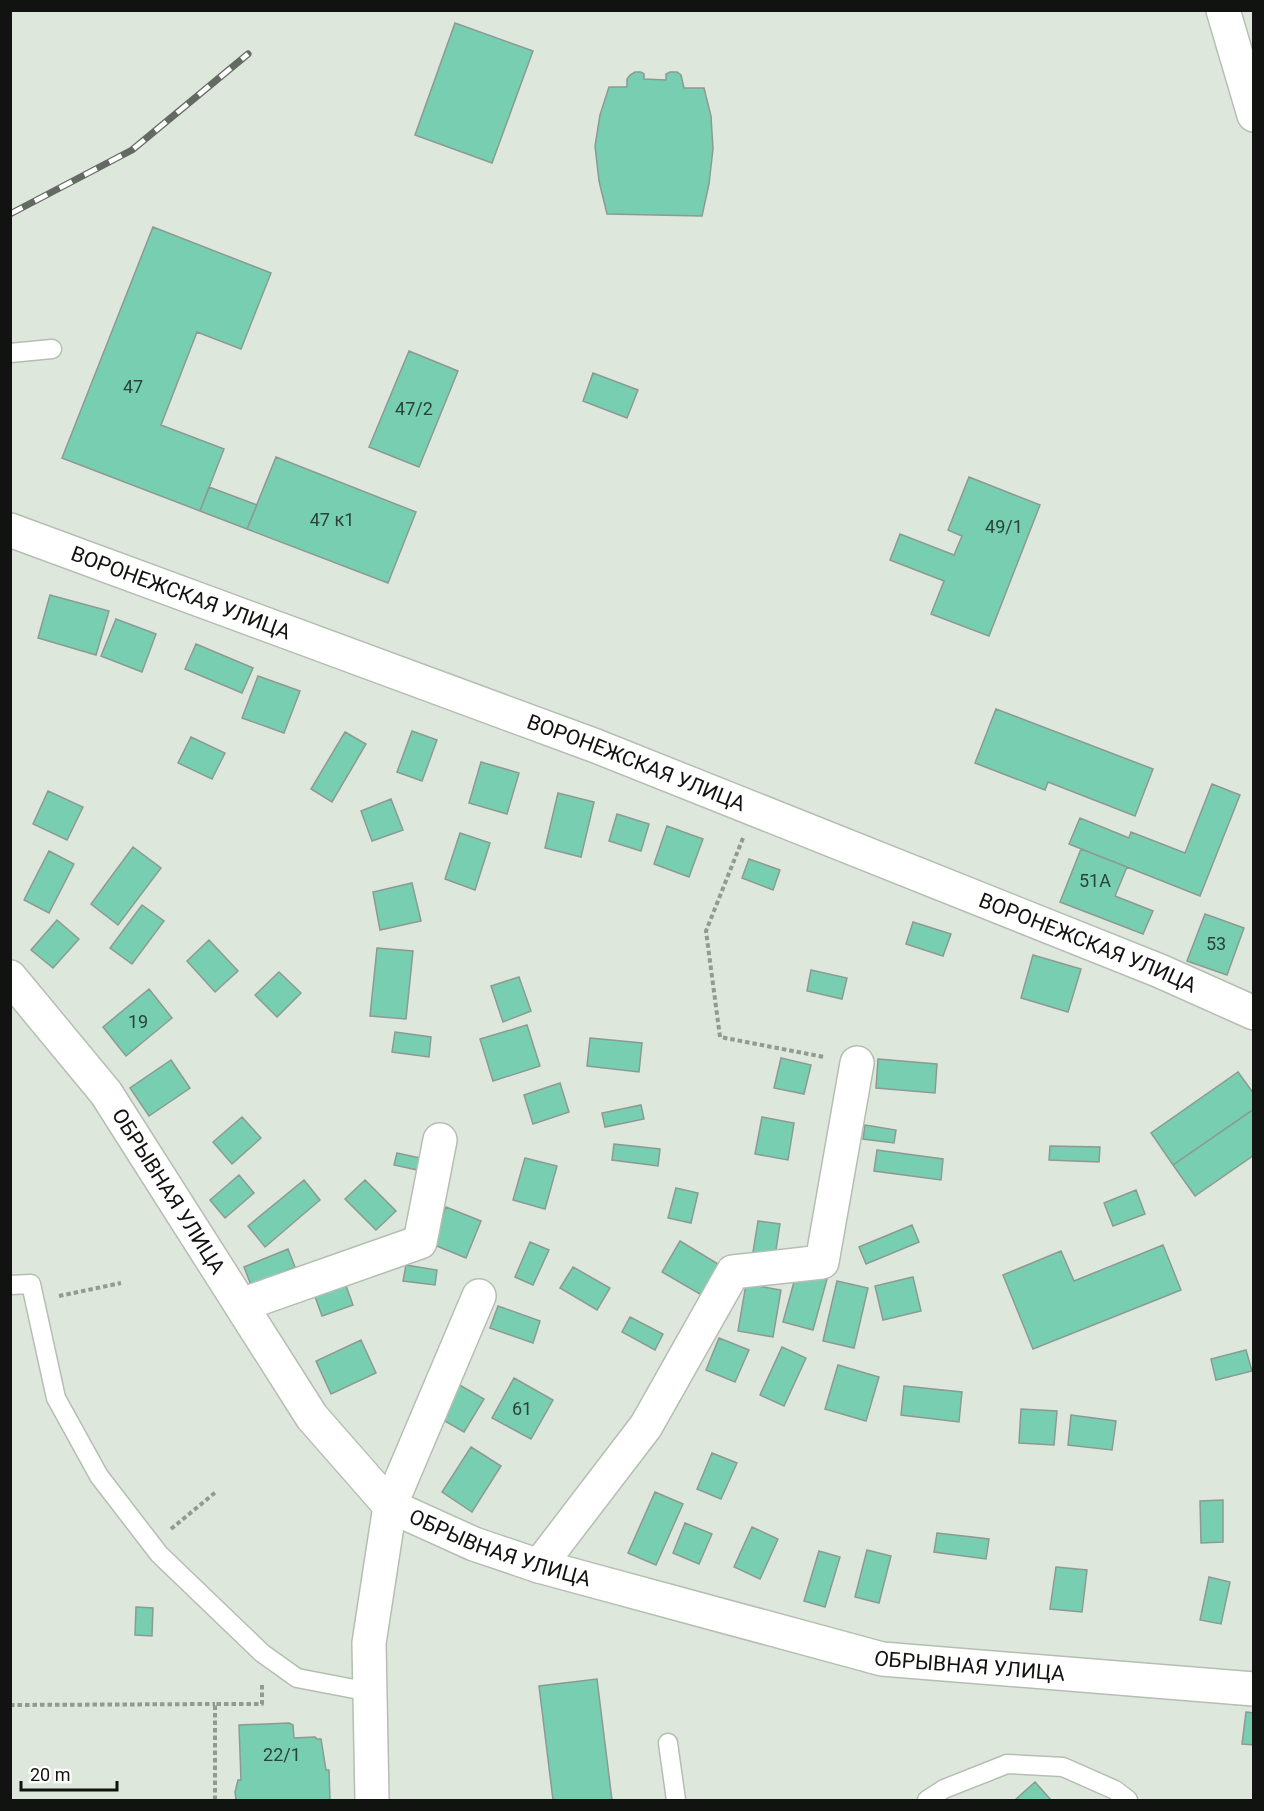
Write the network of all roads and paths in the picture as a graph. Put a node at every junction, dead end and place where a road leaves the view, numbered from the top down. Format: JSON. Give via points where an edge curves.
{"nodes":[{"id":1,"x":1223,"y":10,"type":"edge"},
{"id":2,"x":1254,"y":115,"type":"edge"},
{"id":3,"x":52,"y":349,"type":"dead end"},
{"id":4,"x":10,"y":353,"type":"edge"},
{"id":5,"x":10,"y":530,"type":"edge"},
{"id":6,"x":743,"y":837,"type":"dead end"},
{"id":7,"x":10,"y":977,"type":"edge"},
{"id":8,"x":1254,"y":1013,"type":"edge"},
{"id":9,"x":857,"y":1063,"type":"joint"},
{"id":10,"x":440,"y":1140,"type":"dead end"},
{"id":11,"x":121,"y":1283,"type":"dead end"},
{"id":12,"x":10,"y":1285,"type":"edge"},
{"id":13,"x":479,"y":1296,"type":"dead end"},
{"id":14,"x":35,"y":1301,"type":"junction"},
{"id":15,"x":240,"y":1305,"type":"junction"},
{"id":16,"x":217,"y":1491,"type":"dead end"},
{"id":17,"x":390,"y":1506,"type":"junction"},
{"id":18,"x":151,"y":1544,"type":"junction"},
{"id":19,"x":539,"y":1566,"type":"junction"},
{"id":20,"x":262,"y":1653,"type":"junction"},
{"id":21,"x":1254,"y":1689,"type":"edge"},
{"id":22,"x":370,"y":1692,"type":"junction"},
{"id":23,"x":10,"y":1704,"type":"edge"},
{"id":24,"x":215,"y":1704,"type":"junction"},
{"id":25,"x":668,"y":1743,"type":"dead end"},
{"id":26,"x":214,"y":1800,"type":"edge"},
{"id":27,"x":372,"y":1800,"type":"edge"},
{"id":28,"x":676,"y":1800,"type":"edge"},
{"id":29,"x":927,"y":1800,"type":"edge"},
{"id":30,"x":1128,"y":1800,"type":"edge"}],
"edges":[{"from":1,"to":2,"type":"street"},
{"from":3,"to":4,"type":"lane"},
{"from":5,"to":8,"type":"street","name":"ВОРОНЕЖСКАЯ УЛИЦА","via":[[596,746],[1160,971]]},
{"from":6,"to":9,"type":"path","via":[[705,931],[720,1037]]},
{"from":7,"to":15,"type":"street","name":"ОБРЫВНАЯ УЛИЦА","via":[[106,1093]]},
{"from":9,"to":19,"type":"street","via":[[822,1262],[733,1272],[646,1426]]},
{"from":10,"to":15,"type":"street","via":[[420,1242]]},
{"from":11,"to":14,"type":"path"},
{"from":12,"to":14,"type":"lane","via":[[32,1284]]},
{"from":13,"to":17,"type":"street"},
{"from":14,"to":18,"type":"lane","via":[[56,1398],[99,1476]]},
{"from":15,"to":17,"type":"street","name":"ОБРЫВНАЯ УЛИЦА","via":[[312,1417]]},
{"from":16,"to":18,"type":"path"},
{"from":17,"to":19,"type":"street","name":"ОБРЫВНАЯ УЛИЦА","via":[[474,1544]]},
{"from":17,"to":22,"type":"street","via":[[369,1644]]},
{"from":18,"to":20,"type":"lane"},
{"from":19,"to":21,"type":"street","name":"ОБРЫВНАЯ УЛИЦА","via":[[882,1659]]},
{"from":20,"to":22,"type":"lane","via":[[297,1678]]},
{"from":20,"to":24,"type":"path","via":[[262,1704]]},
{"from":22,"to":27,"type":"street"},
{"from":23,"to":24,"type":"path"},
{"from":24,"to":26,"type":"path"},
{"from":25,"to":28,"type":"lane"},
{"from":29,"to":30,"type":"lane","via":[[944,1788],[1008,1764],[1063,1767]]}]}
